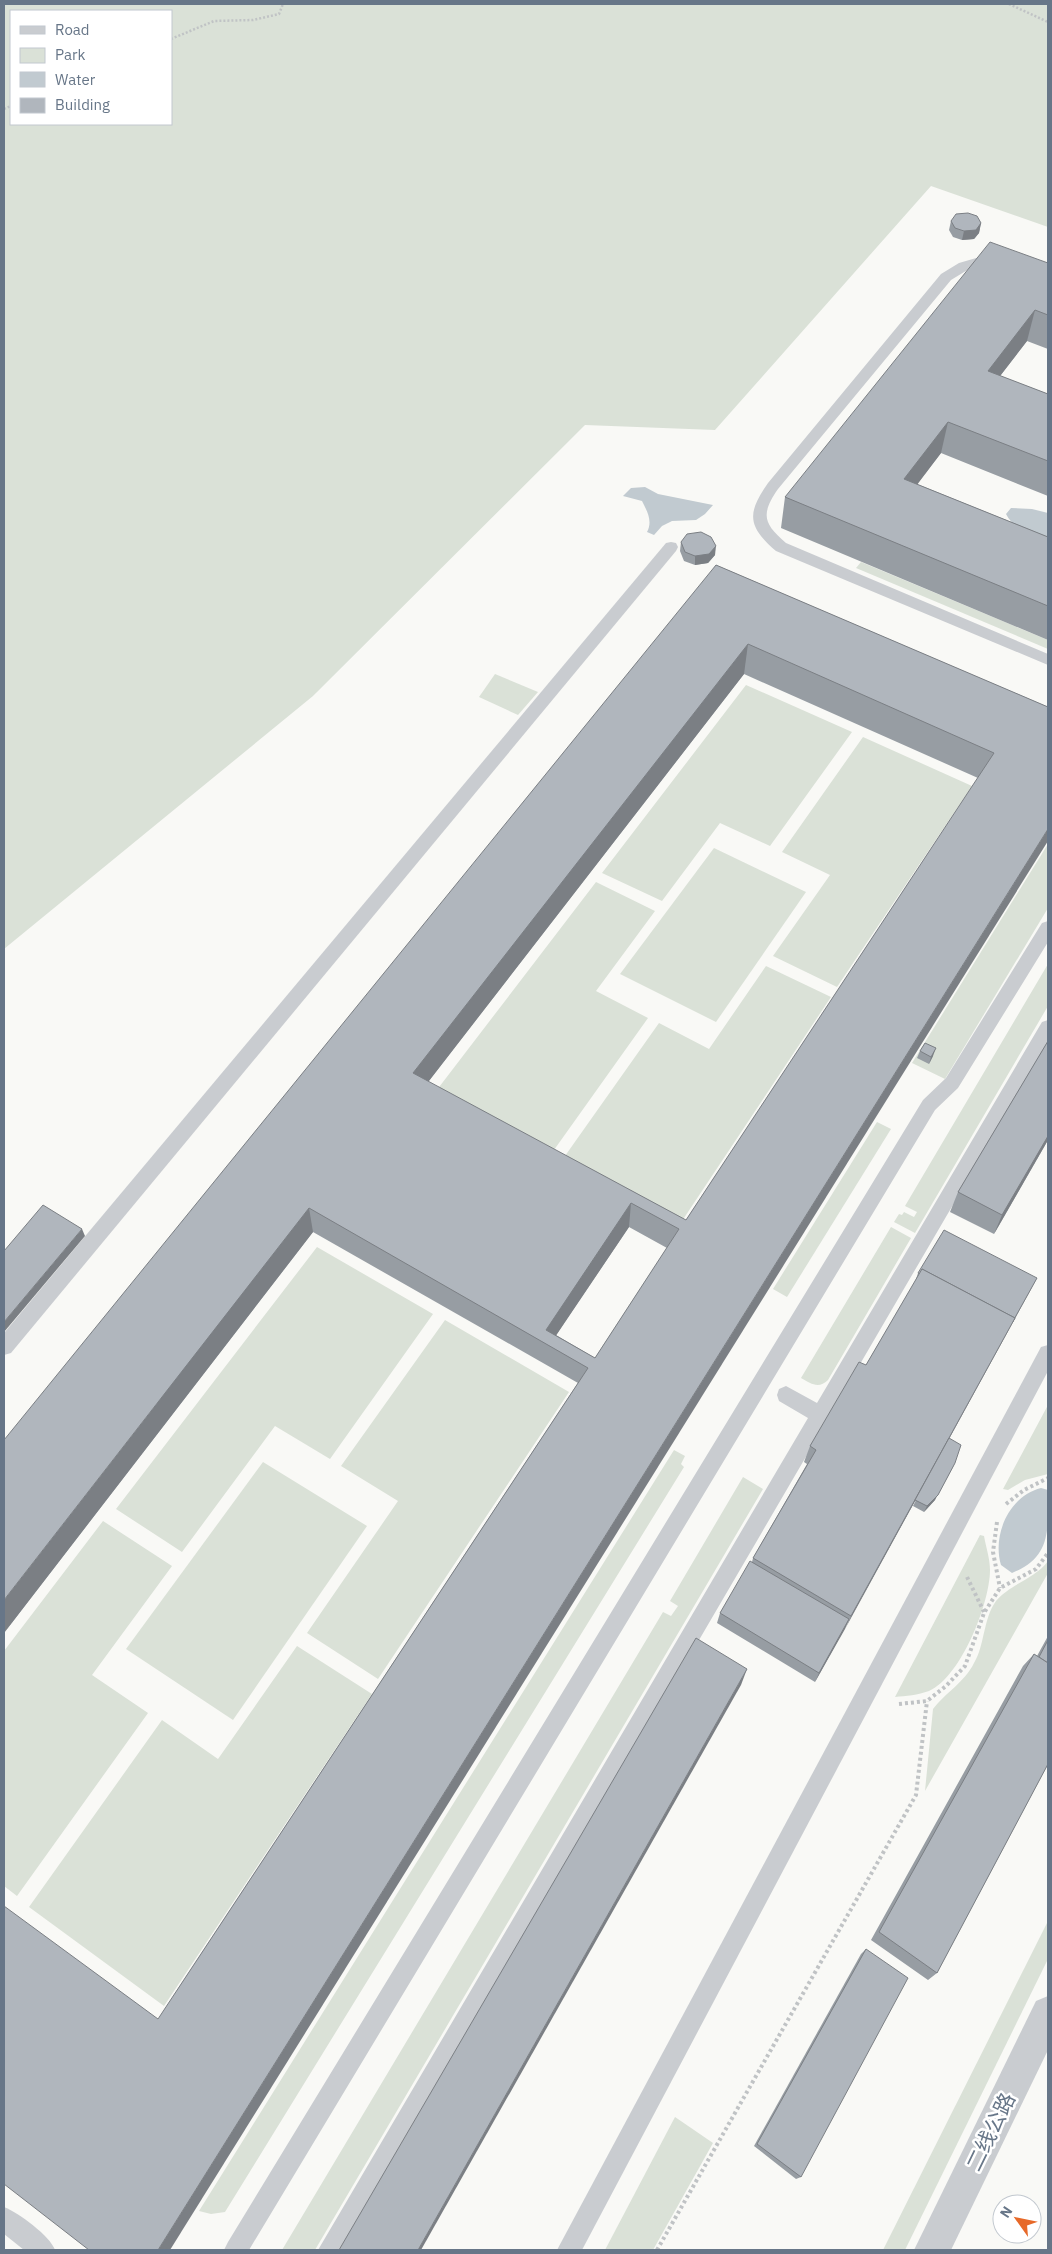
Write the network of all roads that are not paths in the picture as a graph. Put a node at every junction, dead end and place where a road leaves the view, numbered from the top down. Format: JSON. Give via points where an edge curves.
{"nodes":[{"id":1,"x":1011,"y":263,"type":"edge"},
{"id":2,"x":671,"y":547,"type":"dead end"},
{"id":3,"x":1048,"y":660,"type":"edge"},
{"id":4,"x":1048,"y":928,"type":"edge"},
{"id":5,"x":1048,"y":1027,"type":"edge"},
{"id":6,"x":4,"y":1347,"type":"edge"},
{"id":7,"x":1048,"y":1353,"type":"edge"},
{"id":8,"x":786,"y":1395,"type":"dead end"},
{"id":9,"x":820,"y":1415,"type":"junction"},
{"id":10,"x":1048,"y":2013,"type":"edge"},
{"id":11,"x":4,"y":2219,"type":"edge"},
{"id":12,"x":43,"y":2250,"type":"edge"},
{"id":13,"x":236,"y":2250,"type":"edge"},
{"id":14,"x":330,"y":2250,"type":"edge"},
{"id":15,"x":569,"y":2250,"type":"edge"},
{"id":16,"x":932,"y":2250,"type":"edge"}],
"edges":[{"from":1,"to":3,"type":"lane","via":[[985,259],[967,263],[946,277],[761,501],[758,517],[766,535],[781,547]]},
{"from":2,"to":6,"type":"lane"},
{"from":4,"to":13,"type":"lane","via":[[952,1083],[929,1105]]},
{"from":5,"to":9,"type":"lane"},
{"from":7,"to":15,"type":"lane"},
{"from":8,"to":9,"type":"lane"},
{"from":9,"to":14,"type":"lane"},
{"from":10,"to":16,"type":"street","name":"二线公路"},
{"from":11,"to":12,"type":"lane"}]}
